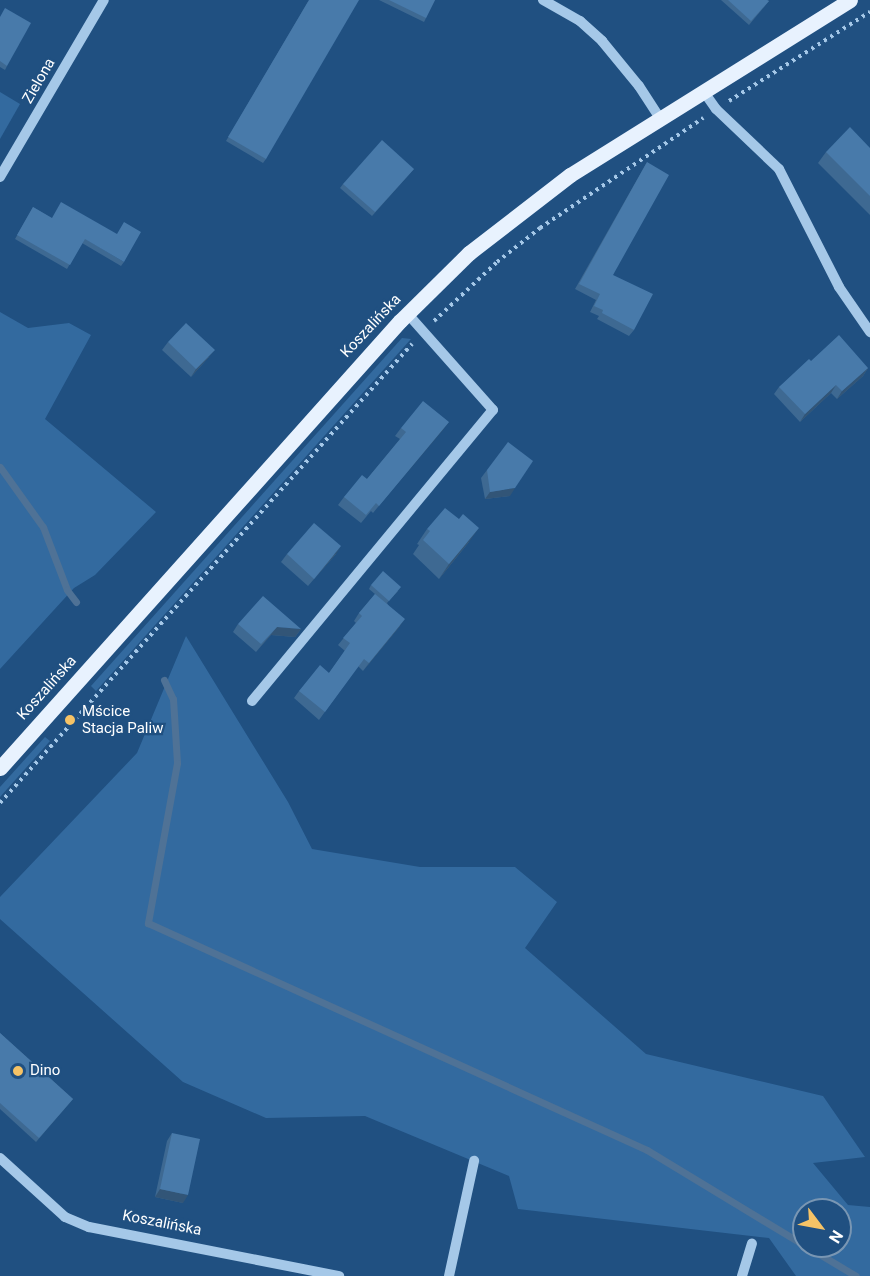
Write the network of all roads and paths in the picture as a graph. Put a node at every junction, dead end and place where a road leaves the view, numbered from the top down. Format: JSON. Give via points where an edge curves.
{"nodes":[{"id":1,"x":104,"y":0,"type":"edge"},
{"id":2,"x":543,"y":0,"type":"edge"},
{"id":3,"x":850,"y":0,"type":"edge"},
{"id":4,"x":870,"y":12,"type":"edge"},
{"id":5,"x":704,"y":92,"type":"junction"},
{"id":6,"x":716,"y":109,"type":"junction"},
{"id":7,"x":660,"y":118,"type":"junction"},
{"id":8,"x":0,"y":177,"type":"edge"},
{"id":9,"x":407,"y":313,"type":"junction"},
{"id":10,"x":424,"y":331,"type":"junction"},
{"id":11,"x":870,"y":332,"type":"edge"},
{"id":12,"x":252,"y":701,"type":"dead end"},
{"id":13,"x":0,"y":768,"type":"edge"},
{"id":14,"x":0,"y":803,"type":"edge"},
{"id":15,"x":0,"y":1158,"type":"edge"},
{"id":16,"x":474,"y":1161,"type":"dead end"},
{"id":17,"x":752,"y":1243,"type":"dead end"},
{"id":18,"x":339,"y":1276,"type":"edge"},
{"id":19,"x":449,"y":1276,"type":"edge"},
{"id":20,"x":742,"y":1276,"type":"edge"}],
"edges":[{"from":1,"to":8,"type":"street","name":"Zielona"},
{"from":2,"to":7,"type":"street","via":[[564,10],[602,40]]},
{"from":3,"to":5,"type":"main road","name":"Koszalińska"},
{"from":4,"to":6,"type":"path"},
{"from":5,"to":6,"type":"street"},
{"from":5,"to":7,"type":"main road","name":"Koszalińska"},
{"from":6,"to":10,"type":"path","via":[[540,228]]},
{"from":6,"to":11,"type":"street","via":[[779,169],[839,287]]},
{"from":7,"to":9,"type":"main road","name":"Koszalińska","via":[[520,211]]},
{"from":9,"to":10,"type":"street"},
{"from":9,"to":13,"type":"main road","name":"Koszalińska"},
{"from":10,"to":12,"type":"street","via":[[493,410]]},
{"from":10,"to":14,"type":"path"},
{"from":15,"to":18,"type":"street","name":"Koszalińska","via":[[65,1217],[89,1227]]},
{"from":16,"to":19,"type":"street"},
{"from":17,"to":20,"type":"street"}]}
